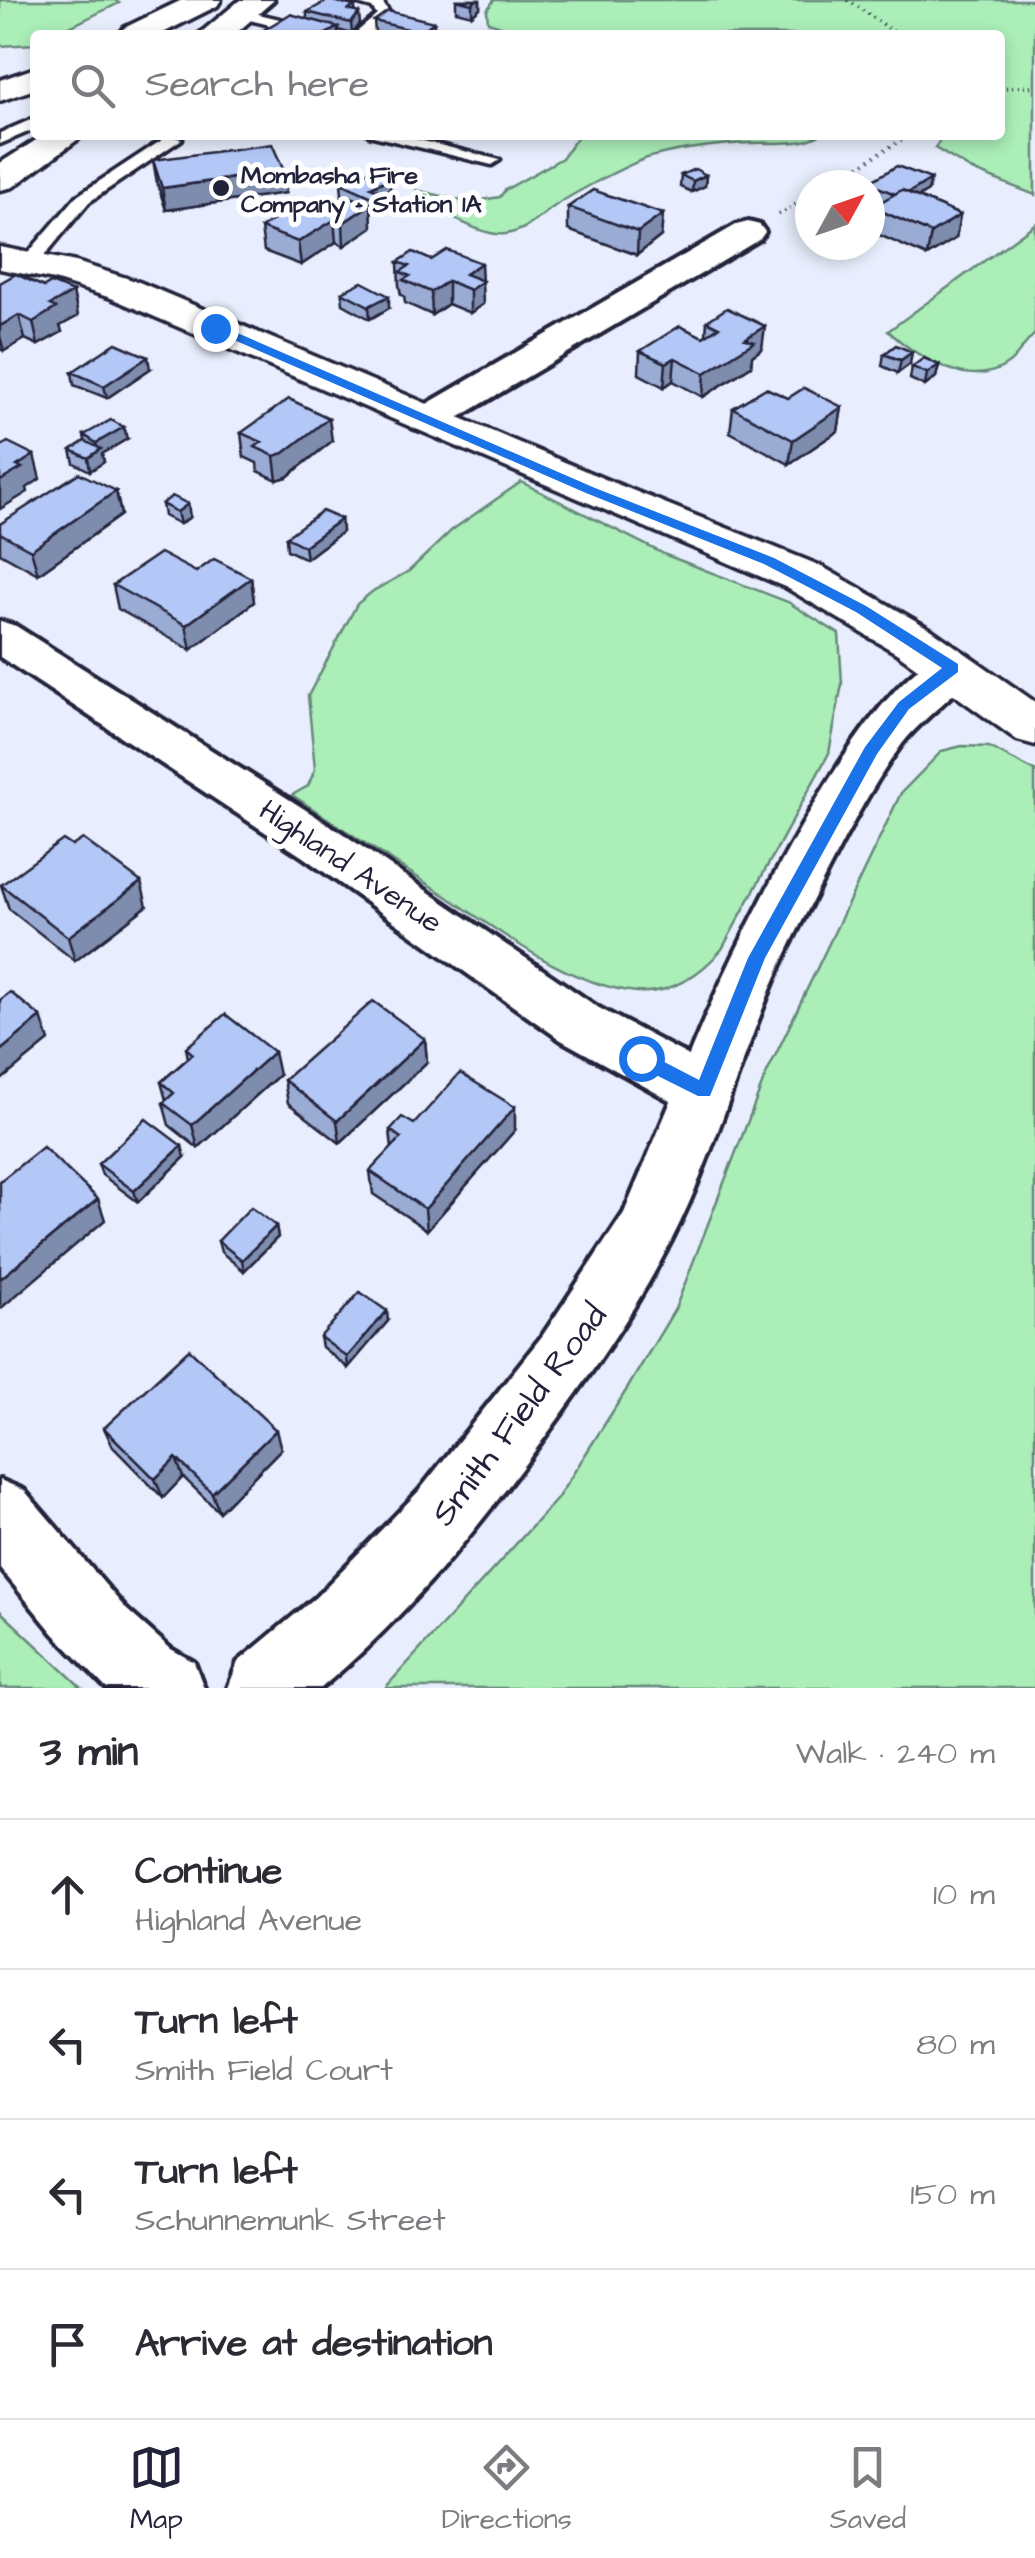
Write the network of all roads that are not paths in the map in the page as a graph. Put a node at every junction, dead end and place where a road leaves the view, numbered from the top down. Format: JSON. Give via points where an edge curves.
{"nodes":[{"id":1,"x":350,"y":0,"type":"edge"},
{"id":2,"x":200,"y":1,"type":"edge"},
{"id":3,"x":250,"y":7,"type":"edge"},
{"id":4,"x":145,"y":30,"type":"edge"},
{"id":5,"x":220,"y":30,"type":"edge"},
{"id":6,"x":289,"y":30,"type":"edge"},
{"id":7,"x":368,"y":30,"type":"edge"},
{"id":8,"x":30,"y":80,"type":"edge"},
{"id":9,"x":0,"y":91,"type":"edge"},
{"id":10,"x":30,"y":125,"type":"edge"},
{"id":11,"x":0,"y":139,"type":"edge"},
{"id":12,"x":58,"y":140,"type":"edge"},
{"id":13,"x":172,"y":140,"type":"edge"},
{"id":14,"x":400,"y":140,"type":"edge"},
{"id":15,"x":492,"y":160,"type":"dead end"},
{"id":16,"x":0,"y":179,"type":"edge"},
{"id":17,"x":748,"y":232,"type":"dead end"},
{"id":18,"x":15,"y":260,"type":"edge"},
{"id":19,"x":427,"y":420,"type":"junction"},
{"id":20,"x":0,"y":636,"type":"edge"},
{"id":21,"x":952,"y":668,"type":"junction"},
{"id":22,"x":1035,"y":728,"type":"edge"},
{"id":23,"x":704,"y":1091,"type":"junction"},
{"id":24,"x":0,"y":1514,"type":"edge"},
{"id":25,"x":168,"y":1688,"type":"edge"},
{"id":26,"x":264,"y":1688,"type":"edge"}],
"edges":[{"from":1,"to":7,"type":"lane","via":[[376,4],[384,15]]},
{"from":2,"to":4,"type":"street"},
{"from":3,"to":5,"type":"street"},
{"from":3,"to":6,"type":"lane"},
{"from":8,"to":9,"type":"street"},
{"from":10,"to":11,"type":"lane"},
{"from":12,"to":16,"type":"street"},
{"from":13,"to":18,"type":"lane","via":[[83,198]]},
{"from":14,"to":15,"type":"lane"},
{"from":17,"to":19,"type":"street"},
{"from":18,"to":19,"type":"street","via":[[125,290]]},
{"from":19,"to":21,"type":"street","via":[[786,569]]},
{"from":20,"to":23,"type":"street","name":"Highland Avenue","via":[[318,842],[580,1024]]},
{"from":21,"to":22,"type":"street"},
{"from":21,"to":23,"type":"street","name":"Smith Field Road","via":[[904,706],[870,751],[757,958]]},
{"from":23,"to":26,"type":"street","name":"Smith Field Road","via":[[644,1234],[589,1324],[426,1537],[331,1636]]},
{"from":24,"to":25,"type":"street","via":[[106,1637]]}]}
